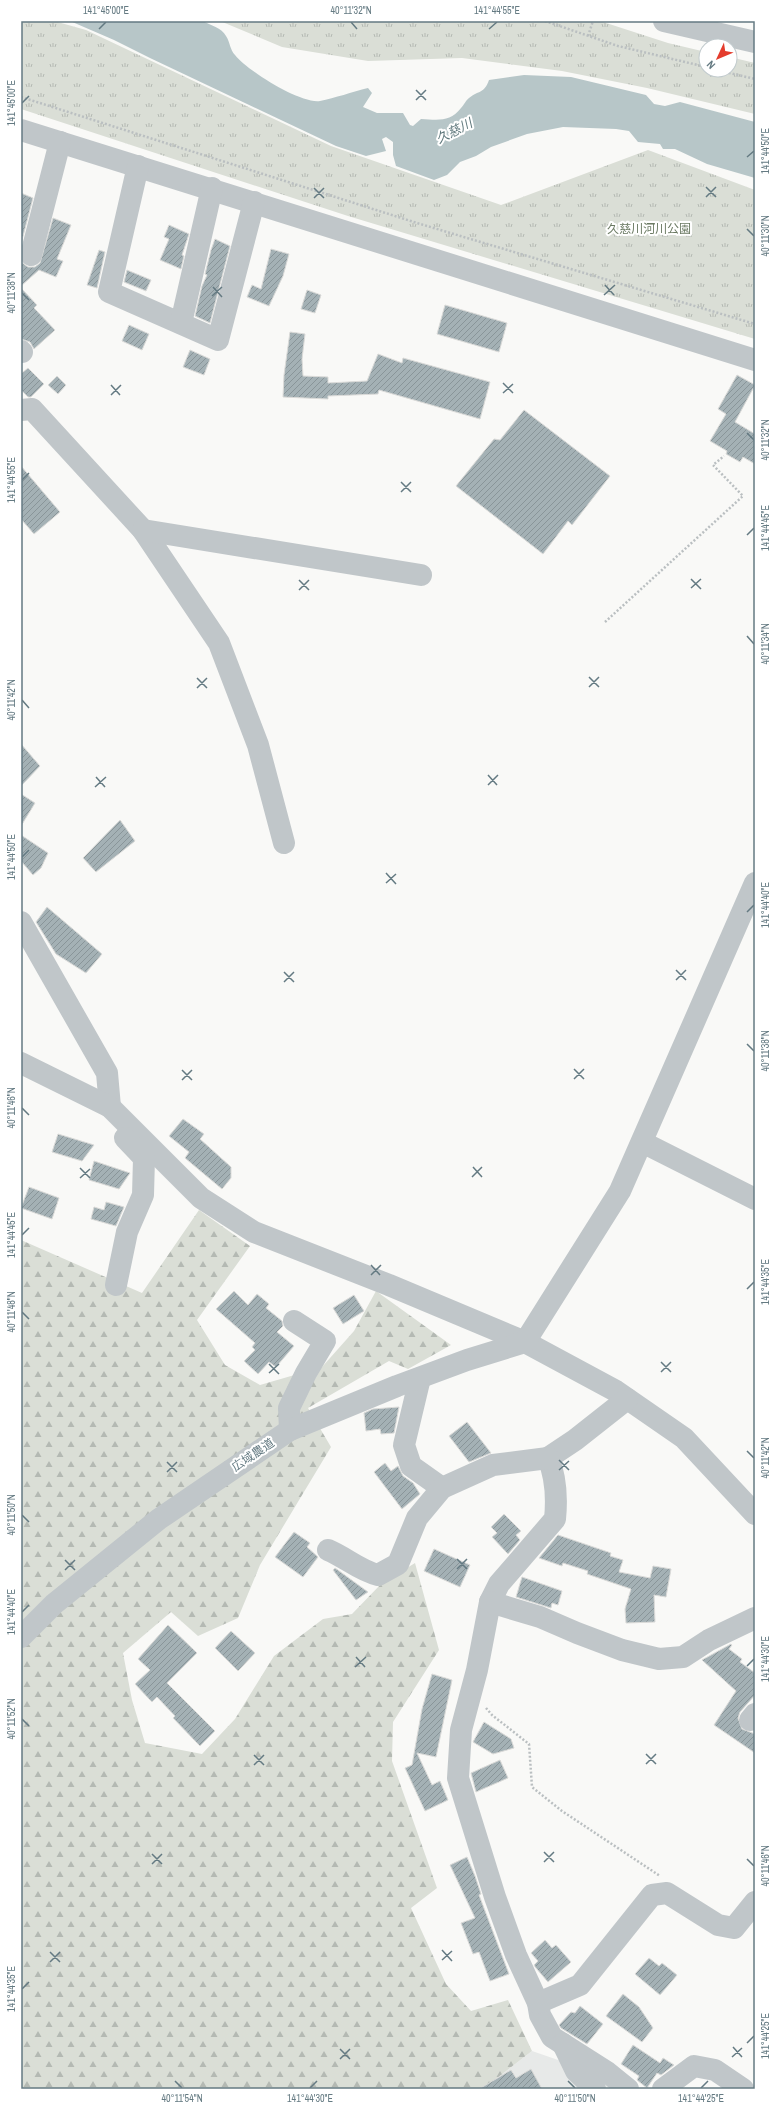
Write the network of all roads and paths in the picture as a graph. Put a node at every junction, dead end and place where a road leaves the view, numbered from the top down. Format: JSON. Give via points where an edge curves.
{"nodes":[{"id":1,"x":545,"y":21,"type":"edge"},
{"id":2,"x":593,"y":21,"type":"edge"},
{"id":3,"x":664,"y":21,"type":"edge"},
{"id":4,"x":694,"y":25,"type":"edge"},
{"id":5,"x":588,"y":36,"type":"junction"},
{"id":6,"x":755,"y":42,"type":"edge"},
{"id":7,"x":698,"y":65,"type":"edge"},
{"id":8,"x":738,"y":75,"type":"edge"},
{"id":9,"x":755,"y":79,"type":"edge"},
{"id":10,"x":21,"y":97,"type":"edge"},
{"id":11,"x":22,"y":134,"type":"edge"},
{"id":12,"x":60,"y":142,"type":"junction"},
{"id":13,"x":138,"y":166,"type":"junction"},
{"id":14,"x":212,"y":188,"type":"junction"},
{"id":15,"x":254,"y":202,"type":"junction"},
{"id":16,"x":31,"y":255,"type":"dead end"},
{"id":17,"x":181,"y":324,"type":"junction"},
{"id":18,"x":755,"y":324,"type":"edge"},
{"id":19,"x":755,"y":360,"type":"edge"},
{"id":20,"x":27,"y":410,"type":"edge"},
{"id":21,"x":724,"y":456,"type":"dead end"},
{"id":22,"x":143,"y":530,"type":"junction"},
{"id":23,"x":421,"y":574,"type":"dead end"},
{"id":24,"x":605,"y":622,"type":"dead end"},
{"id":25,"x":284,"y":843,"type":"dead end"},
{"id":26,"x":755,"y":883,"type":"edge"},
{"id":27,"x":21,"y":922,"type":"edge"},
{"id":28,"x":21,"y":1063,"type":"edge"},
{"id":29,"x":48,"y":1076,"type":"junction"},
{"id":30,"x":110,"y":1107,"type":"junction"},
{"id":31,"x":642,"y":1142,"type":"junction"},
{"id":32,"x":755,"y":1199,"type":"edge"},
{"id":33,"x":116,"y":1285,"type":"dead end"},
{"id":34,"x":294,"y":1321,"type":"dead end"},
{"id":35,"x":525,"y":1342,"type":"junction"},
{"id":36,"x":420,"y":1378,"type":"junction"},
{"id":37,"x":627,"y":1399,"type":"junction"},
{"id":38,"x":290,"y":1430,"type":"junction"},
{"id":39,"x":548,"y":1458,"type":"junction"},
{"id":40,"x":442,"y":1488,"type":"junction"},
{"id":41,"x":755,"y":1514,"type":"edge"},
{"id":42,"x":328,"y":1550,"type":"dead end"},
{"id":43,"x":490,"y":1602,"type":"junction"},
{"id":44,"x":755,"y":1618,"type":"edge"},
{"id":45,"x":21,"y":1637,"type":"edge"},
{"id":46,"x":472,"y":1689,"type":"junction"},
{"id":47,"x":664,"y":1878,"type":"dead end"},
{"id":48,"x":755,"y":1902,"type":"edge"},
{"id":49,"x":538,"y":2003,"type":"junction"},
{"id":50,"x":563,"y":2044,"type":"junction"},
{"id":51,"x":595,"y":2089,"type":"edge"},
{"id":52,"x":628,"y":2089,"type":"edge"},
{"id":53,"x":663,"y":2089,"type":"edge"},
{"id":54,"x":743,"y":2089,"type":"edge"}],
"edges":[{"from":1,"to":5,"type":"path"},
{"from":2,"to":5,"type":"path"},
{"from":3,"to":4,"type":"street"},
{"from":4,"to":6,"type":"street"},
{"from":5,"to":7,"type":"path"},
{"from":8,"to":9,"type":"path"},
{"from":10,"to":18,"type":"path","via":[[417,223]]},
{"from":11,"to":12,"type":"street"},
{"from":12,"to":13,"type":"street"},
{"from":12,"to":16,"type":"street"},
{"from":13,"to":14,"type":"street"},
{"from":13,"to":17,"type":"street","via":[[109,292]]},
{"from":14,"to":15,"type":"street"},
{"from":14,"to":17,"type":"street"},
{"from":15,"to":17,"type":"street","via":[[218,340]]},
{"from":15,"to":19,"type":"street"},
{"from":20,"to":22,"type":"street"},
{"from":21,"to":24,"type":"path","via":[[713,465],[743,496]]},
{"from":22,"to":23,"type":"street"},
{"from":22,"to":25,"type":"street","via":[[219,643],[258,744]]},
{"from":26,"to":31,"type":"street"},
{"from":27,"to":30,"type":"street","via":[[107,1073]]},
{"from":28,"to":29,"type":"street"},
{"from":29,"to":30,"type":"street"},
{"from":29,"to":33,"type":"street","via":[[58,1091],[102,1114],[144,1158],[143,1195],[127,1232]]},
{"from":30,"to":35,"type":"street","via":[[201,1198],[254,1232]]},
{"from":31,"to":32,"type":"street"},
{"from":31,"to":35,"type":"street","via":[[620,1191]]},
{"from":34,"to":38,"type":"street","via":[[325,1341],[289,1408]]},
{"from":35,"to":36,"type":"street","name":"広域農道"},
{"from":35,"to":37,"type":"street"},
{"from":36,"to":38,"type":"street","name":"広域農道"},
{"from":36,"to":40,"type":"street","via":[[404,1445],[411,1466]]},
{"from":37,"to":39,"type":"street"},
{"from":37,"to":41,"type":"street","via":[[684,1438]]},
{"from":38,"to":45,"type":"street","name":"広域農道","via":[[159,1519],[54,1604]]},
{"from":39,"to":40,"type":"street","via":[[493,1465]]},
{"from":39,"to":43,"type":"street","via":[[554,1470],[557,1506],[555,1519],[499,1584]]},
{"from":40,"to":42,"type":"street","via":[[418,1518],[398,1564],[392,1568],[378,1575],[368,1573]]},
{"from":43,"to":44,"type":"street","via":[[540,1617],[622,1650],[659,1659],[683,1657],[709,1640]]},
{"from":43,"to":46,"type":"street"},
{"from":46,"to":47,"type":"path","via":[[492,1715],[529,1744],[532,1787],[562,1811]]},
{"from":46,"to":49,"type":"street","via":[[461,1730],[458,1778],[495,1897],[516,1955]]},
{"from":48,"to":49,"type":"street","via":[[734,1928],[718,1924],[667,1893],[652,1895],[580,1985]]},
{"from":49,"to":50,"type":"street","via":[[540,2015],[552,2037]]},
{"from":50,"to":51,"type":"street","via":[[576,2071]]},
{"from":50,"to":52,"type":"street","via":[[607,2072]]},
{"from":53,"to":54,"type":"street","via":[[694,2066],[716,2070]]}]}
